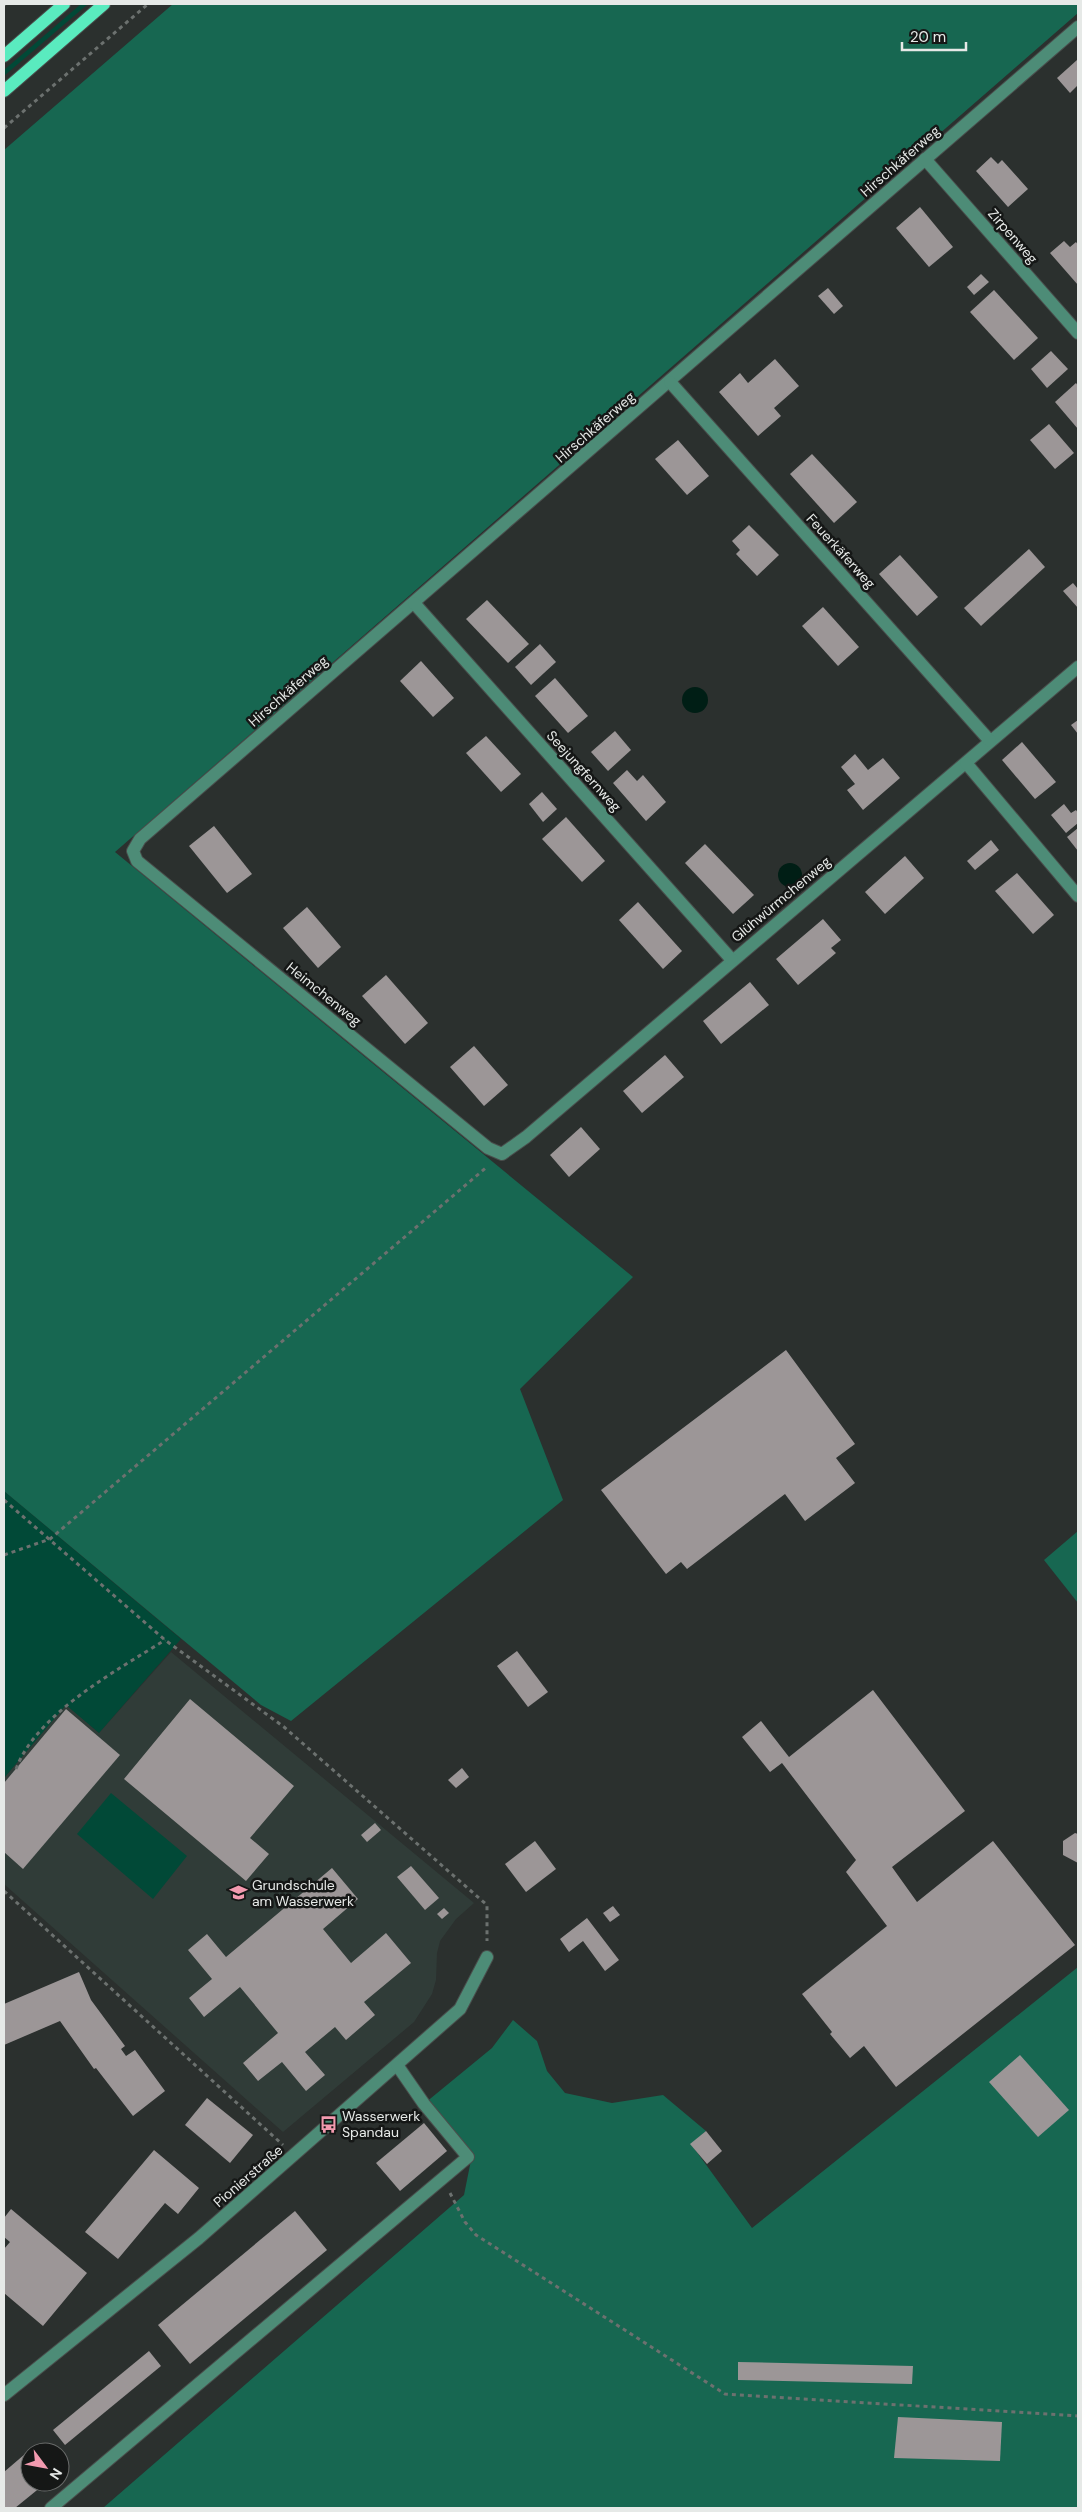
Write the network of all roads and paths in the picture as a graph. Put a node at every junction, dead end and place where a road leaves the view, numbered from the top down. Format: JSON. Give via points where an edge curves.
{"nodes":[{"id":1,"x":64,"y":4,"type":"edge"},
{"id":2,"x":104,"y":4,"type":"edge"},
{"id":3,"x":148,"y":4,"type":"edge"},
{"id":4,"x":1078,"y":27,"type":"edge"},
{"id":5,"x":4,"y":56,"type":"edge"},
{"id":6,"x":4,"y":91,"type":"edge"},
{"id":7,"x":4,"y":128,"type":"edge"},
{"id":8,"x":925,"y":159,"type":"junction"},
{"id":9,"x":1078,"y":333,"type":"edge"},
{"id":10,"x":670,"y":382,"type":"junction"},
{"id":11,"x":414,"y":603,"type":"junction"},
{"id":12,"x":1078,"y":667,"type":"edge"},
{"id":13,"x":990,"y":741,"type":"junction"},
{"id":14,"x":966,"y":763,"type":"junction"},
{"id":15,"x":133,"y":851,"type":"joint"},
{"id":16,"x":1078,"y":896,"type":"edge"},
{"id":17,"x":732,"y":960,"type":"junction"},
{"id":18,"x":502,"y":1154,"type":"junction"},
{"id":19,"x":4,"y":1500,"type":"edge"},
{"id":20,"x":50,"y":1539,"type":"junction"},
{"id":21,"x":4,"y":1555,"type":"edge"},
{"id":22,"x":165,"y":1640,"type":"junction"},
{"id":23,"x":16,"y":1769,"type":"dead end"},
{"id":24,"x":4,"y":1892,"type":"edge"},
{"id":25,"x":487,"y":1957,"type":"joint"},
{"id":26,"x":398,"y":2065,"type":"junction"},
{"id":27,"x":294,"y":2156,"type":"junction"},
{"id":28,"x":443,"y":2179,"type":"junction"},
{"id":29,"x":4,"y":2395,"type":"edge"},
{"id":30,"x":1078,"y":2416,"type":"edge"},
{"id":31,"x":51,"y":2508,"type":"edge"}],
"edges":[{"from":1,"to":5,"type":"main road"},
{"from":2,"to":6,"type":"main road"},
{"from":3,"to":7,"type":"path"},
{"from":4,"to":8,"type":"street","name":"Hirschkäferweg"},
{"from":8,"to":9,"type":"street","name":"Zirpenweg"},
{"from":8,"to":10,"type":"street","name":"Hirschkäferweg"},
{"from":10,"to":11,"type":"street","name":"Hirschkäferweg"},
{"from":10,"to":13,"type":"street","name":"Feuerkäferweg"},
{"from":11,"to":15,"type":"street","name":"Hirschkäferweg","via":[[140,839]]},
{"from":11,"to":17,"type":"street","name":"Seejungfernweg"},
{"from":12,"to":13,"type":"street","name":"Glühwürmchenweg"},
{"from":13,"to":14,"type":"street","name":"Glühwürmchenweg"},
{"from":14,"to":16,"type":"street"},
{"from":14,"to":17,"type":"street","name":"Glühwürmchenweg"},
{"from":15,"to":18,"type":"street","name":"Heimchenweg","via":[[137,861],[488,1148]]},
{"from":17,"to":18,"type":"street","name":"Glühwürmchenweg"},
{"from":18,"to":20,"type":"path"},
{"from":19,"to":20,"type":"path"},
{"from":20,"to":21,"type":"path"},
{"from":20,"to":22,"type":"path"},
{"from":22,"to":23,"type":"path","via":[[91,1688],[48,1722],[22,1753]]},
{"from":22,"to":25,"type":"path","via":[[284,1727],[487,1905]]},
{"from":24,"to":27,"type":"path"},
{"from":25,"to":26,"type":"street","name":"Pionierstraße","via":[[460,2009]]},
{"from":26,"to":27,"type":"street","name":"Pionierstraße"},
{"from":26,"to":28,"type":"street","via":[[424,2104],[468,2157]]},
{"from":27,"to":29,"type":"street","name":"Pionierstraße","via":[[199,2238]]},
{"from":28,"to":30,"type":"path","via":[[465,2222],[476,2235],[725,2394]]},
{"from":28,"to":31,"type":"street"}]}
